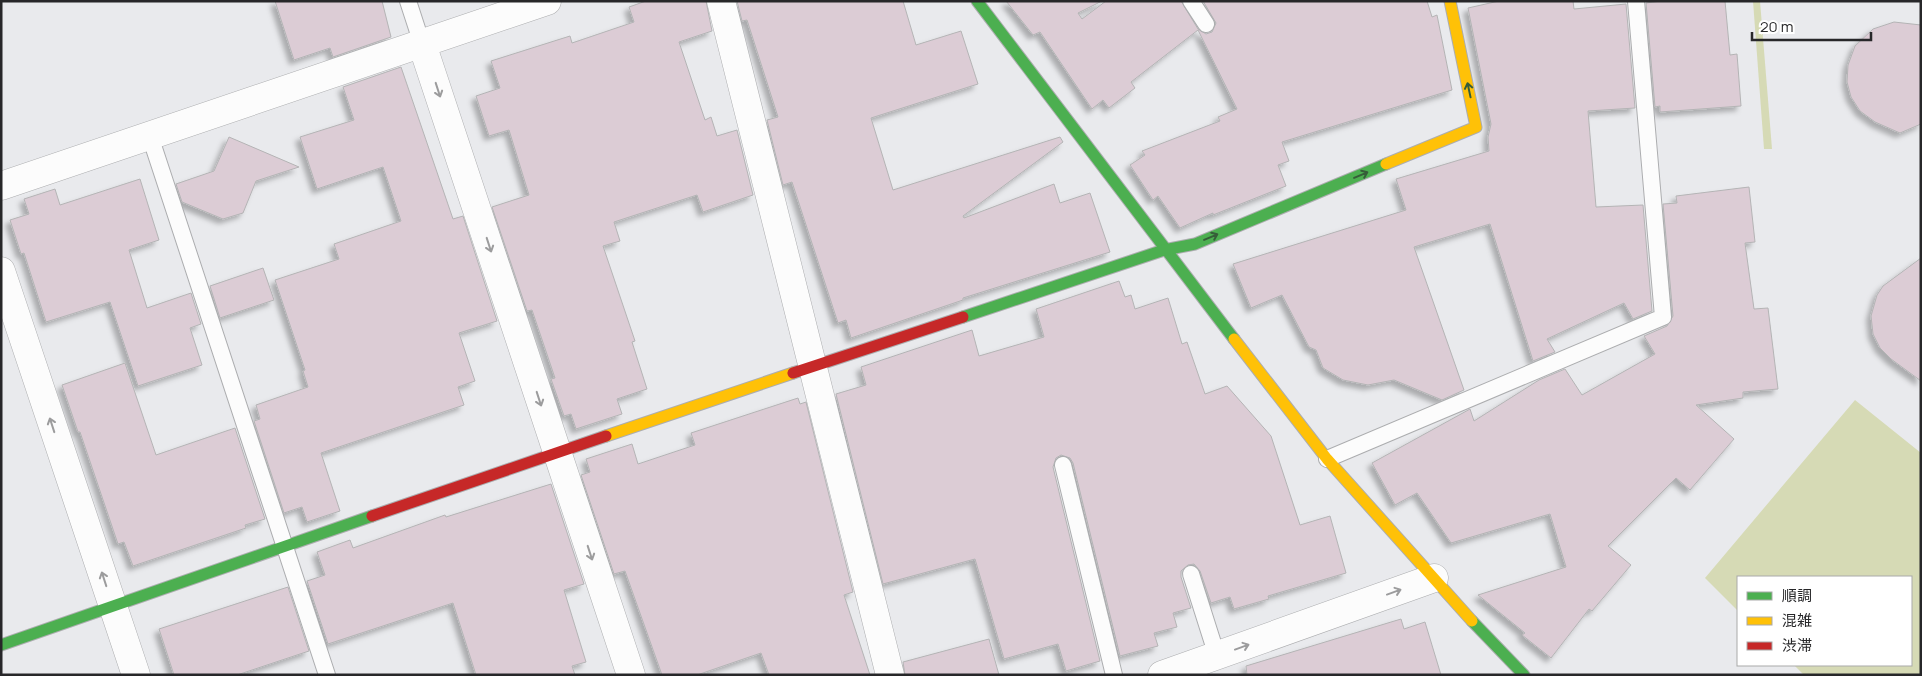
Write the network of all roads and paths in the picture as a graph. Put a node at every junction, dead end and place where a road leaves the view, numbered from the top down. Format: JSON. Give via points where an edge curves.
{"nodes":[{"id":1,"x":408,"y":1,"type":"edge"},
{"id":2,"x":548,"y":1,"type":"edge"},
{"id":3,"x":721,"y":1,"type":"edge"},
{"id":4,"x":977,"y":1,"type":"edge"},
{"id":5,"x":1192,"y":1,"type":"edge"},
{"id":6,"x":1450,"y":1,"type":"edge"},
{"id":7,"x":1636,"y":1,"type":"edge"},
{"id":8,"x":1206,"y":24,"type":"dead end"},
{"id":9,"x":422,"y":44,"type":"junction"},
{"id":10,"x":150,"y":136,"type":"junction"},
{"id":11,"x":1,"y":186,"type":"edge"},
{"id":12,"x":1164,"y":250,"type":"junction"},
{"id":13,"x":1,"y":271,"type":"edge"},
{"id":14,"x":812,"y":367,"type":"junction"},
{"id":15,"x":557,"y":452,"type":"junction"},
{"id":16,"x":1327,"y":459,"type":"junction"},
{"id":17,"x":1063,"y":465,"type":"dead end"},
{"id":18,"x":284,"y":547,"type":"junction"},
{"id":19,"x":1191,"y":574,"type":"dead end"},
{"id":20,"x":1434,"y":578,"type":"junction"},
{"id":21,"x":113,"y":608,"type":"junction"},
{"id":22,"x":1,"y":645,"type":"edge"},
{"id":23,"x":1217,"y":656,"type":"junction"},
{"id":24,"x":136,"y":675,"type":"edge"},
{"id":25,"x":327,"y":675,"type":"edge"},
{"id":26,"x":631,"y":675,"type":"edge"},
{"id":27,"x":890,"y":675,"type":"edge"},
{"id":28,"x":1114,"y":675,"type":"edge"},
{"id":29,"x":1162,"y":675,"type":"edge"},
{"id":30,"x":1524,"y":675,"type":"edge"}],
"edges":[{"from":1,"to":9,"type":"lane"},
{"from":2,"to":9,"type":"street"},
{"from":3,"to":14,"type":"street"},
{"from":4,"to":12,"type":"street"},
{"from":5,"to":8,"type":"lane"},
{"from":12,"to":6,"type":"street","one_way":true,"via":[[1195,244],[1476,127]]},
{"from":7,"to":16,"type":"lane","via":[[1663,317]]},
{"from":9,"to":10,"type":"street"},
{"from":9,"to":15,"type":"street","one_way":true},
{"from":10,"to":11,"type":"street"},
{"from":10,"to":18,"type":"lane"},
{"from":12,"to":14,"type":"street"},
{"from":12,"to":16,"type":"street"},
{"from":21,"to":13,"type":"street","one_way":true},
{"from":14,"to":15,"type":"street"},
{"from":14,"to":27,"type":"street"},
{"from":15,"to":18,"type":"street"},
{"from":15,"to":26,"type":"street","one_way":true},
{"from":16,"to":20,"type":"street"},
{"from":17,"to":28,"type":"lane"},
{"from":18,"to":21,"type":"street"},
{"from":18,"to":25,"type":"lane"},
{"from":19,"to":23,"type":"lane"},
{"from":23,"to":20,"type":"street","one_way":true},
{"from":20,"to":30,"type":"street","via":[[1486,638]]},
{"from":21,"to":22,"type":"street"},
{"from":21,"to":24,"type":"street"},
{"from":23,"to":29,"type":"street"}]}
